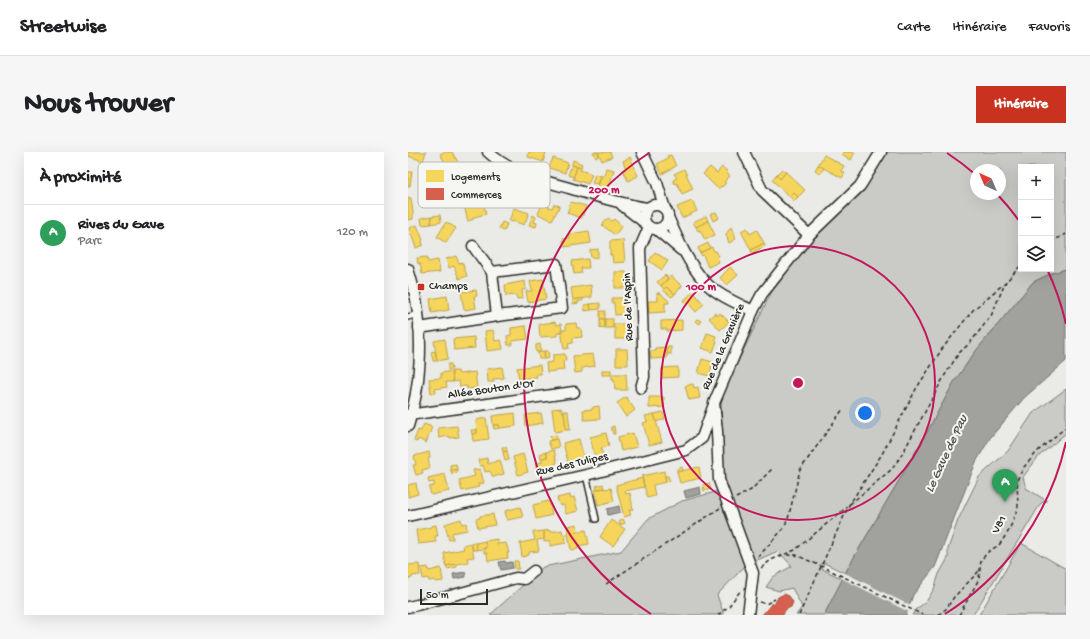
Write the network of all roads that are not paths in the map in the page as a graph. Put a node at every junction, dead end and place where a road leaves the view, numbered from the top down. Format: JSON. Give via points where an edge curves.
{"nodes":[{"id":1,"x":488,"y":152,"type":"edge"},
{"id":2,"x":642,"y":152,"type":"edge"},
{"id":3,"x":744,"y":152,"type":"edge"},
{"id":4,"x":881,"y":152,"type":"edge"},
{"id":5,"x":501,"y":162,"type":"edge"},
{"id":6,"x":550,"y":182,"type":"edge"},
{"id":7,"x":657,"y":183,"type":"junction"},
{"id":8,"x":618,"y":203,"type":"junction"},
{"id":9,"x":649,"y":207,"type":"junction"},
{"id":10,"x":666,"y":213,"type":"junction"},
{"id":11,"x":650,"y":226,"type":"junction"},
{"id":12,"x":809,"y":235,"type":"junction"},
{"id":13,"x":473,"y":246,"type":"dead end"},
{"id":14,"x":684,"y":253,"type":"junction"},
{"id":15,"x":408,"y":269,"type":"edge"},
{"id":16,"x":492,"y":272,"type":"junction"},
{"id":17,"x":753,"y":311,"type":"junction"},
{"id":18,"x":413,"y":315,"type":"edge"},
{"id":19,"x":497,"y":316,"type":"junction"},
{"id":20,"x":419,"y":328,"type":"junction"},
{"id":21,"x":641,"y":388,"type":"dead end"},
{"id":22,"x":574,"y":392,"type":"dead end"},
{"id":23,"x":714,"y":403,"type":"junction"},
{"id":24,"x":410,"y":414,"type":"edge"},
{"id":25,"x":408,"y":426,"type":"edge"},
{"id":26,"x":586,"y":475,"type":"junction"},
{"id":27,"x":408,"y":516,"type":"edge"},
{"id":28,"x":596,"y":519,"type":"dead end"},
{"id":29,"x":534,"y":571,"type":"dead end"},
{"id":30,"x":408,"y":606,"type":"edge"},
{"id":31,"x":748,"y":615,"type":"edge"}],
"edges":[{"from":1,"to":5,"type":"street"},
{"from":2,"to":7,"type":"street"},
{"from":3,"to":12,"type":"street","via":[[762,190]]},
{"from":4,"to":12,"type":"street","name":"Rue de la Gravière","via":[[860,186]]},
{"from":6,"to":8,"type":"street"},
{"from":7,"to":9,"type":"street"},
{"from":7,"to":10,"type":"street"},
{"from":8,"to":9,"type":"street"},
{"from":8,"to":11,"type":"street"},
{"from":9,"to":10,"type":"street","via":[[658,205]]},
{"from":9,"to":11,"type":"street","via":[[644,215]]},
{"from":10,"to":11,"type":"street","via":[[665,225]]},
{"from":10,"to":14,"type":"street"},
{"from":11,"to":14,"type":"street"},
{"from":11,"to":21,"type":"street","name":"Rue de l'Aspin","via":[[640,248],[644,377]]},
{"from":12,"to":17,"type":"street","name":"Rue de la Gravière","via":[[762,294]]},
{"from":13,"to":16,"type":"street"},
{"from":14,"to":17,"type":"street","via":[[704,281],[716,291]]},
{"from":15,"to":18,"type":"street","via":[[416,298]]},
{"from":16,"to":19,"type":"street"},
{"from":16,"to":19,"type":"street","via":[[556,264],[562,308]]},
{"from":17,"to":23,"type":"street","name":"Rue de la Gravière"},
{"from":18,"to":20,"type":"street"},
{"from":19,"to":20,"type":"street"},
{"from":20,"to":24,"type":"street","via":[[419,366]]},
{"from":22,"to":24,"type":"street","name":"Allée Bouton d'Or"},
{"from":23,"to":26,"type":"street","name":"Rue des Tulipes","via":[[702,438],[686,450]]},
{"from":23,"to":31,"type":"street","name":"Rue de la Gravière","via":[[719,480],[753,573]]},
{"from":24,"to":25,"type":"street"},
{"from":26,"to":27,"type":"street","name":"Rue des Tulipes"},
{"from":26,"to":28,"type":"lane"},
{"from":29,"to":30,"type":"street","via":[[524,579],[516,578]]}]}
